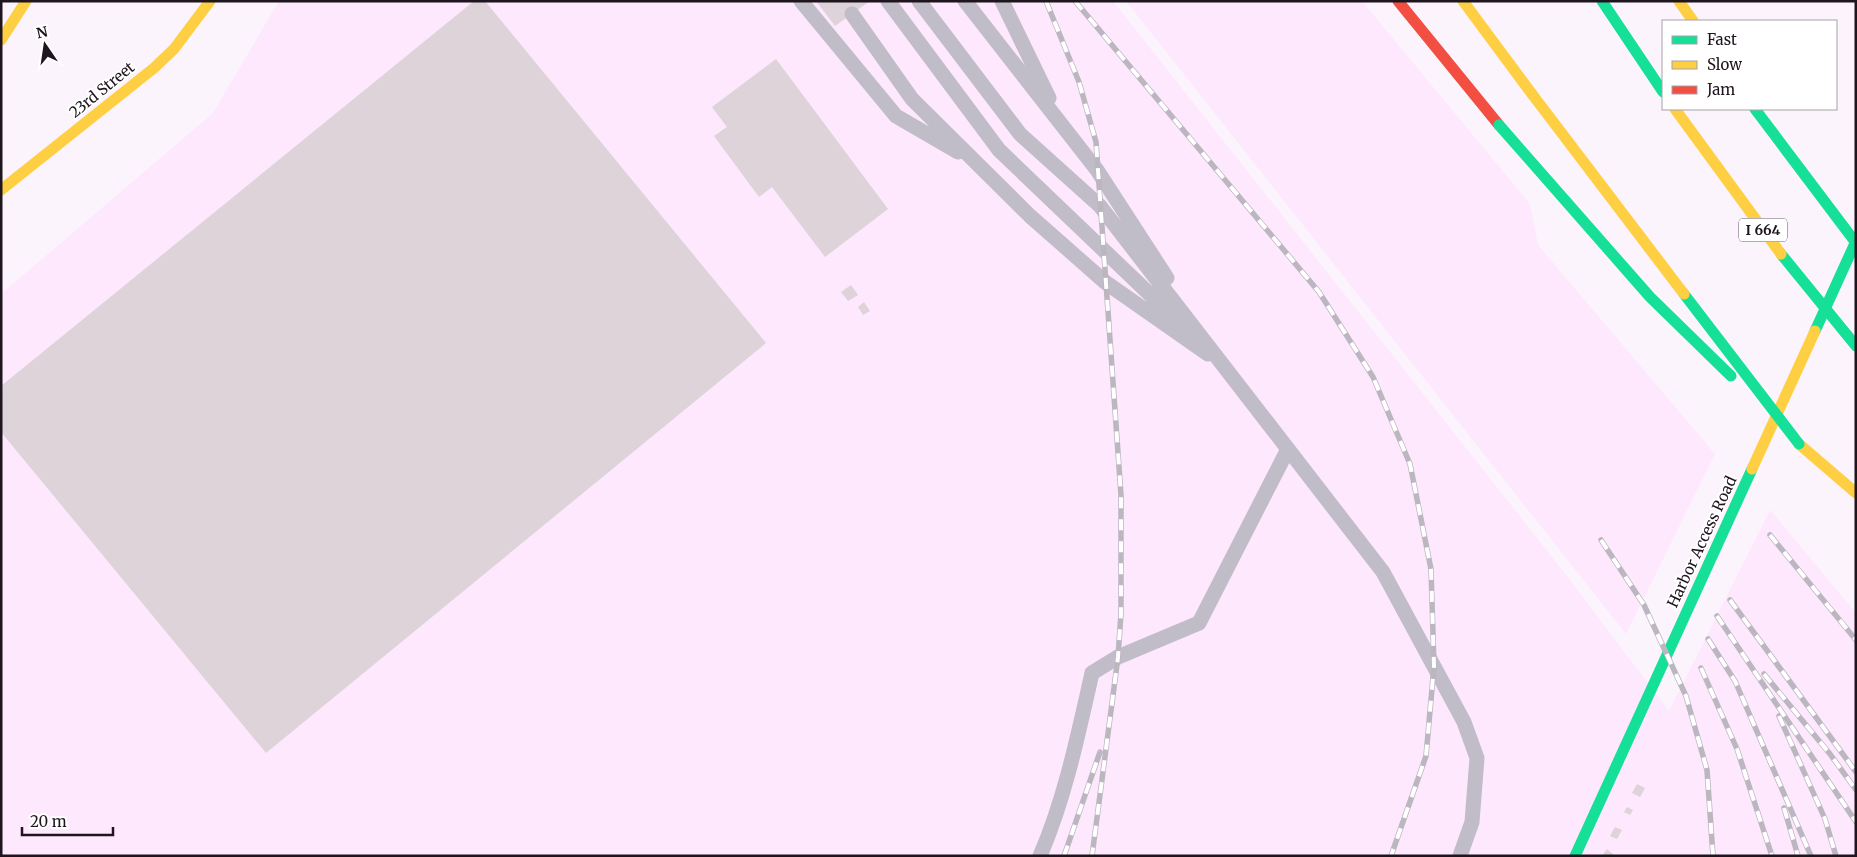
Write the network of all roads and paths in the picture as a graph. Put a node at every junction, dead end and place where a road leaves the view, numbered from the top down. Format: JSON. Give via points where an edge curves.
{"nodes":[{"id":1,"x":26,"y":1,"type":"edge"},
{"id":2,"x":210,"y":1,"type":"edge"},
{"id":3,"x":801,"y":1,"type":"edge"},
{"id":4,"x":888,"y":1,"type":"edge"},
{"id":5,"x":919,"y":1,"type":"edge"},
{"id":6,"x":965,"y":1,"type":"edge"},
{"id":7,"x":1002,"y":1,"type":"edge"},
{"id":8,"x":1398,"y":1,"type":"edge"},
{"id":9,"x":1463,"y":1,"type":"edge"},
{"id":10,"x":1602,"y":1,"type":"edge"},
{"id":11,"x":1679,"y":1,"type":"edge"},
{"id":12,"x":852,"y":14,"type":"dead end"},
{"id":13,"x":1692,"y":20,"type":"edge"},
{"id":14,"x":1,"y":40,"type":"edge"},
{"id":15,"x":1662,"y":90,"type":"edge"},
{"id":16,"x":1676,"y":110,"type":"edge"},
{"id":17,"x":1756,"y":110,"type":"edge"},
{"id":18,"x":1062,"y":124,"type":"junction"},
{"id":19,"x":976,"y":162,"type":"junction"},
{"id":20,"x":1,"y":190,"type":"edge"},
{"id":21,"x":1856,"y":242,"type":"edge"},
{"id":22,"x":1856,"y":346,"type":"edge"},
{"id":23,"x":1222,"y":364,"type":"junction"},
{"id":24,"x":1800,"y":444,"type":"junction"},
{"id":25,"x":1288,"y":449,"type":"junction"},
{"id":26,"x":1856,"y":493,"type":"edge"},
{"id":27,"x":1040,"y":856,"type":"edge"},
{"id":28,"x":1460,"y":856,"type":"edge"},
{"id":29,"x":1575,"y":856,"type":"edge"}],
"edges":[{"from":1,"to":14,"type":"main road"},
{"from":2,"to":20,"type":"main road","name":"23rd Street","via":[[174,49],[154,68]]},
{"from":3,"to":19,"type":"lane","via":[[896,116]]},
{"from":4,"to":23,"type":"lane","via":[[999,150]]},
{"from":5,"to":23,"type":"lane","via":[[1020,134],[1100,206]]},
{"from":6,"to":18,"type":"lane"},
{"from":7,"to":18,"type":"lane"},
{"from":8,"to":24,"type":"main road","bridge":true,"via":[[1499,125],[1650,297]]},
{"from":9,"to":24,"type":"main road","bridge":true},
{"from":10,"to":15,"type":"main road"},
{"from":11,"to":13,"type":"main road"},
{"from":12,"to":19,"type":"lane","via":[[912,99]]},
{"from":16,"to":22,"type":"main road","number":"I 664","bridge":true,"via":[[1776,247]]},
{"from":17,"to":21,"type":"main road","bridge":true},
{"from":18,"to":23,"type":"lane","via":[[1097,170]]},
{"from":19,"to":23,"type":"lane","via":[[1030,216],[1105,282]]},
{"from":21,"to":29,"type":"main road","name":"Harbor Access Road"},
{"from":23,"to":25,"type":"lane"},
{"from":24,"to":26,"type":"main road"},
{"from":25,"to":27,"type":"lane","via":[[1200,623],[1118,657],[1092,673],[1077,741]]},
{"from":25,"to":28,"type":"lane","via":[[1383,572],[1464,722],[1478,758],[1472,822]]}]}
